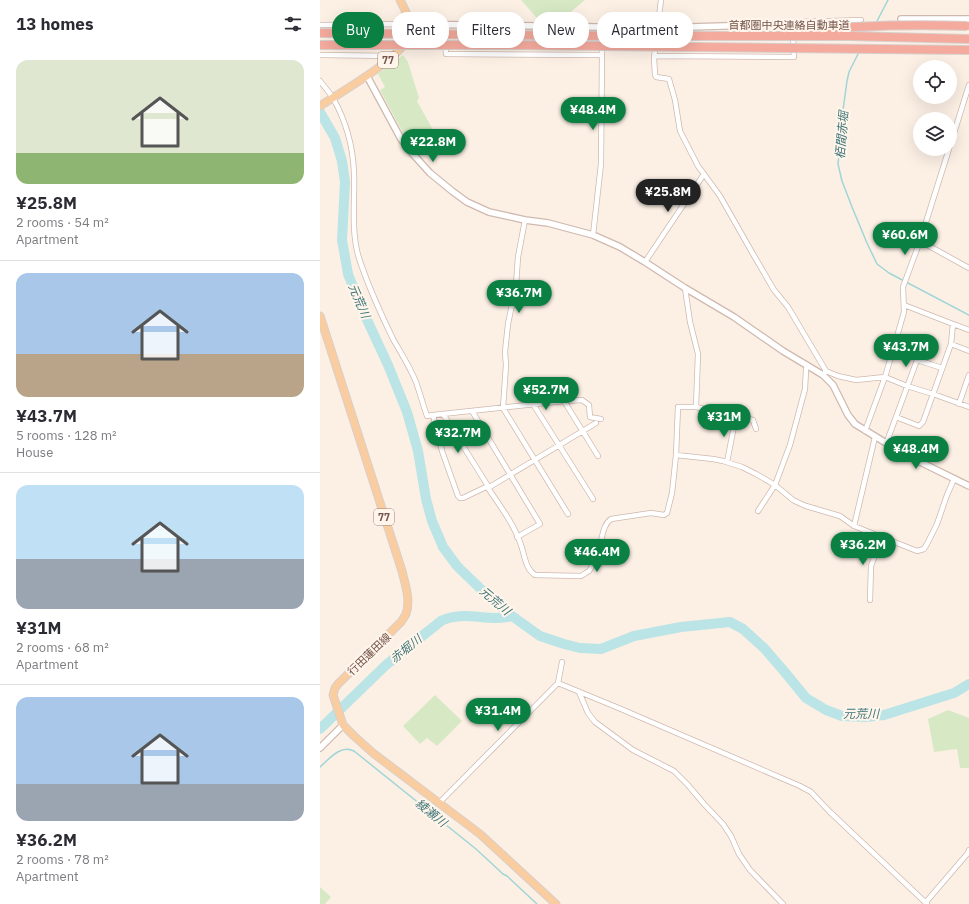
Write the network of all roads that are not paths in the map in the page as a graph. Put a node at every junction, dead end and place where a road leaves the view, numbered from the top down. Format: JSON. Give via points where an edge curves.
{"nodes":[{"id":1,"x":400,"y":0,"type":"edge"},
{"id":2,"x":661,"y":0,"type":"edge"},
{"id":3,"x":406,"y":12,"type":"edge"},
{"id":4,"x":659,"y":12,"type":"edge"},
{"id":5,"x":901,"y":19,"type":"dead end"},
{"id":6,"x":861,"y":20,"type":"dead end"},
{"id":7,"x":968,"y":23,"type":"edge"},
{"id":8,"x":392,"y":24,"type":"edge"},
{"id":9,"x":320,"y":25,"type":"edge"},
{"id":10,"x":449,"y":25,"type":"edge"},
{"id":11,"x":793,"y":26,"type":"junction"},
{"id":12,"x":597,"y":27,"type":"edge"},
{"id":13,"x":693,"y":27,"type":"edge"},
{"id":14,"x":320,"y":33,"type":"edge"},
{"id":15,"x":741,"y":36,"type":"junction"},
{"id":16,"x":969,"y":39,"type":"edge"},
{"id":17,"x":320,"y":45,"type":"edge"},
{"id":18,"x":401,"y":48,"type":"edge"},
{"id":19,"x":446,"y":48,"type":"edge"},
{"id":20,"x":602,"y":48,"type":"edge"},
{"id":21,"x":656,"y":48,"type":"edge"},
{"id":22,"x":969,"y":50,"type":"edge"},
{"id":23,"x":320,"y":55,"type":"edge"},
{"id":24,"x":602,"y":55,"type":"junction"},
{"id":25,"x":394,"y":56,"type":"junction"},
{"id":26,"x":655,"y":56,"type":"junction"},
{"id":27,"x":367,"y":76,"type":"junction"},
{"id":28,"x":320,"y":81,"type":"edge"},
{"id":29,"x":969,"y":86,"type":"edge"},
{"id":30,"x":331,"y":98,"type":"junction"},
{"id":31,"x":320,"y":106,"type":"edge"},
{"id":32,"x":957,"y":125,"type":"edge"},
{"id":33,"x":947,"y":156,"type":"edge"},
{"id":34,"x":704,"y":174,"type":"junction"},
{"id":35,"x":525,"y":220,"type":"junction"},
{"id":36,"x":593,"y":235,"type":"junction"},
{"id":37,"x":920,"y":241,"type":"junction"},
{"id":38,"x":645,"y":262,"type":"junction"},
{"id":39,"x":969,"y":268,"type":"edge"},
{"id":40,"x":685,"y":288,"type":"junction"},
{"id":41,"x":904,"y":305,"type":"junction"},
{"id":42,"x":320,"y":316,"type":"edge"},
{"id":43,"x":953,"y":324,"type":"junction"},
{"id":44,"x":969,"y":330,"type":"edge"},
{"id":45,"x":951,"y":344,"type":"junction"},
{"id":46,"x":969,"y":351,"type":"edge"},
{"id":47,"x":808,"y":365,"type":"junction"},
{"id":48,"x":942,"y":368,"type":"junction"},
{"id":49,"x":825,"y":373,"type":"junction"},
{"id":50,"x":969,"y":375,"type":"edge"},
{"id":51,"x":885,"y":378,"type":"junction"},
{"id":52,"x":908,"y":386,"type":"junction"},
{"id":53,"x":967,"y":386,"type":"edge"},
{"id":54,"x":933,"y":394,"type":"junction"},
{"id":55,"x":564,"y":401,"type":"junction"},
{"id":56,"x":533,"y":404,"type":"junction"},
{"id":57,"x":959,"y":404,"type":"junction"},
{"id":58,"x":696,"y":407,"type":"junction"},
{"id":59,"x":969,"y":407,"type":"edge"},
{"id":60,"x":503,"y":408,"type":"junction"},
{"id":61,"x":472,"y":411,"type":"junction"},
{"id":62,"x":442,"y":414,"type":"junction"},
{"id":63,"x":433,"y":415,"type":"junction"},
{"id":64,"x":736,"y":416,"type":"junction"},
{"id":65,"x":896,"y":417,"type":"junction"},
{"id":66,"x":756,"y":429,"type":"dead end"},
{"id":67,"x":582,"y":431,"type":"junction"},
{"id":68,"x":865,"y":431,"type":"junction"},
{"id":69,"x":875,"y":437,"type":"junction"},
{"id":70,"x":886,"y":444,"type":"junction"},
{"id":71,"x":559,"y":445,"type":"junction"},
{"id":72,"x":676,"y":455,"type":"junction"},
{"id":73,"x":598,"y":456,"type":"dead end"},
{"id":74,"x":535,"y":460,"type":"junction"},
{"id":75,"x":727,"y":462,"type":"junction"},
{"id":76,"x":510,"y":475,"type":"junction"},
{"id":77,"x":954,"y":479,"type":"junction"},
{"id":78,"x":775,"y":485,"type":"junction"},
{"id":79,"x":969,"y":486,"type":"edge"},
{"id":80,"x":488,"y":487,"type":"junction"},
{"id":81,"x":594,"y":499,"type":"dead end"},
{"id":82,"x":758,"y":512,"type":"dead end"},
{"id":83,"x":568,"y":514,"type":"dead end"},
{"id":84,"x":854,"y":526,"type":"junction"},
{"id":85,"x":517,"y":537,"type":"junction"},
{"id":86,"x":882,"y":537,"type":"junction"},
{"id":87,"x":870,"y":600,"type":"dead end"},
{"id":88,"x":562,"y":662,"type":"dead end"},
{"id":89,"x":558,"y":683,"type":"junction"},
{"id":90,"x":578,"y":692,"type":"junction"},
{"id":91,"x":343,"y":723,"type":"junction"},
{"id":92,"x":320,"y":748,"type":"edge"},
{"id":93,"x":439,"y":804,"type":"junction"},
{"id":94,"x":969,"y":850,"type":"edge"},
{"id":95,"x":926,"y":903,"type":"edge"},
{"id":96,"x":556,"y":904,"type":"edge"},
{"id":97,"x":783,"y":904,"type":"edge"}],
"edges":[{"from":1,"to":3,"type":"main road","number":"77"},
{"from":2,"to":4,"type":"street"},
{"from":5,"to":7,"type":"street"},
{"from":6,"to":11,"type":"street","via":[[796,22]]},
{"from":7,"to":15,"type":"highway","bridge":true,"via":[[814,29]]},
{"from":8,"to":9,"type":"street"},
{"from":10,"to":12,"type":"street"},
{"from":11,"to":13,"type":"street","via":[[790,24]]},
{"from":11,"to":26,"type":"street","via":[[794,57]]},
{"from":14,"to":15,"type":"highway","name":"首都圏中央連絡自動車道","bridge":true},
{"from":15,"to":16,"type":"highway","name":"首都圏中央連絡自動車道","bridge":true},
{"from":17,"to":22,"type":"highway","name":"首都圏中央連絡自動車道","bridge":true},
{"from":18,"to":25,"type":"main road","number":"77"},
{"from":19,"to":24,"type":"street","via":[[446,54]]},
{"from":20,"to":24,"type":"street"},
{"from":21,"to":26,"type":"street"},
{"from":23,"to":25,"type":"street"},
{"from":24,"to":36,"type":"street","via":[[601,164]]},
{"from":25,"to":27,"type":"main road","number":"77"},
{"from":26,"to":34,"type":"street","via":[[655,75],[669,79],[680,131]]},
{"from":27,"to":30,"type":"main road","number":"77"},
{"from":27,"to":35,"type":"street","via":[[401,139],[430,173],[477,207]]},
{"from":28,"to":30,"type":"street"},
{"from":29,"to":32,"type":"street"},
{"from":30,"to":31,"type":"main road","number":"77"},
{"from":30,"to":63,"type":"street","via":[[347,128],[352,154],[355,234],[362,267],[381,314],[415,381],[427,416]]},
{"from":33,"to":37,"type":"street"},
{"from":34,"to":38,"type":"street"},
{"from":34,"to":49,"type":"street","via":[[720,196],[774,290],[795,317]]},
{"from":35,"to":36,"type":"street","via":[[548,223]]},
{"from":35,"to":60,"type":"street","via":[[508,324]]},
{"from":36,"to":38,"type":"street"},
{"from":37,"to":39,"type":"street"},
{"from":37,"to":41,"type":"street","via":[[904,286]]},
{"from":38,"to":40,"type":"street"},
{"from":40,"to":47,"type":"street"},
{"from":40,"to":58,"type":"street","via":[[698,354]]},
{"from":41,"to":43,"type":"street"},
{"from":41,"to":51,"type":"street"},
{"from":42,"to":91,"type":"main road","name":"行田蓮田線","number":"77","via":[[402,572],[408,604],[401,622],[335,688],[333,694]]},
{"from":43,"to":44,"type":"street"},
{"from":43,"to":45,"type":"street"},
{"from":45,"to":46,"type":"street"},
{"from":45,"to":48,"type":"street"},
{"from":47,"to":49,"type":"street"},
{"from":47,"to":78,"type":"street","via":[[805,389],[790,445]]},
{"from":48,"to":52,"type":"street","via":[[917,360]]},
{"from":48,"to":54,"type":"street"},
{"from":49,"to":51,"type":"street","via":[[856,380]]},
{"from":49,"to":68,"type":"street","via":[[848,415]]},
{"from":50,"to":53,"type":"street"},
{"from":51,"to":52,"type":"street"},
{"from":51,"to":68,"type":"street"},
{"from":52,"to":54,"type":"street"},
{"from":52,"to":65,"type":"street"},
{"from":53,"to":57,"type":"street"},
{"from":54,"to":57,"type":"street"},
{"from":54,"to":65,"type":"street","via":[[921,425]]},
{"from":55,"to":56,"type":"street"},
{"from":55,"to":67,"type":"street"},
{"from":55,"to":67,"type":"street","via":[[582,400],[589,405],[590,417],[598,421]]},
{"from":56,"to":60,"type":"street"},
{"from":56,"to":71,"type":"street"},
{"from":57,"to":59,"type":"street"},
{"from":58,"to":64,"type":"street"},
{"from":58,"to":72,"type":"street","via":[[678,407]]},
{"from":60,"to":61,"type":"street"},
{"from":60,"to":74,"type":"street"},
{"from":61,"to":62,"type":"street"},
{"from":61,"to":76,"type":"street"},
{"from":62,"to":63,"type":"street"},
{"from":62,"to":80,"type":"street"},
{"from":63,"to":80,"type":"street","via":[[458,496],[463,498]]},
{"from":64,"to":66,"type":"street","via":[[753,420]]},
{"from":64,"to":75,"type":"street"},
{"from":65,"to":70,"type":"street"},
{"from":67,"to":71,"type":"street"},
{"from":67,"to":73,"type":"street"},
{"from":68,"to":69,"type":"street"},
{"from":69,"to":70,"type":"street"},
{"from":69,"to":84,"type":"street"},
{"from":70,"to":77,"type":"street"},
{"from":71,"to":74,"type":"street"},
{"from":71,"to":81,"type":"street"},
{"from":72,"to":75,"type":"street"},
{"from":72,"to":85,"type":"street","via":[[672,493],[666,514],[650,513],[611,519],[606,523],[591,567],[584,574],[535,575],[527,567]]},
{"from":74,"to":76,"type":"street"},
{"from":74,"to":83,"type":"street"},
{"from":75,"to":78,"type":"street"},
{"from":76,"to":80,"type":"street"},
{"from":76,"to":85,"type":"street","via":[[540,524]]},
{"from":77,"to":79,"type":"street"},
{"from":77,"to":86,"type":"street","via":[[937,524],[924,549],[917,551]]},
{"from":78,"to":82,"type":"street"},
{"from":78,"to":84,"type":"street","via":[[799,504],[840,516]]},
{"from":80,"to":85,"type":"street"},
{"from":84,"to":86,"type":"street"},
{"from":86,"to":87,"type":"street","via":[[871,566]]},
{"from":88,"to":89,"type":"street"},
{"from":89,"to":90,"type":"street"},
{"from":89,"to":93,"type":"street"},
{"from":90,"to":95,"type":"street","via":[[811,792]]},
{"from":90,"to":97,"type":"street","via":[[595,722],[632,750],[674,771],[688,785],[723,824],[750,870]]},
{"from":91,"to":92,"type":"street"},
{"from":91,"to":93,"type":"main road","name":"行田蓮田線","number":"77","via":[[373,754]]},
{"from":93,"to":96,"type":"main road","name":"行田蓮田線","number":"77","via":[[480,834]]},
{"from":94,"to":95,"type":"street"}]}
